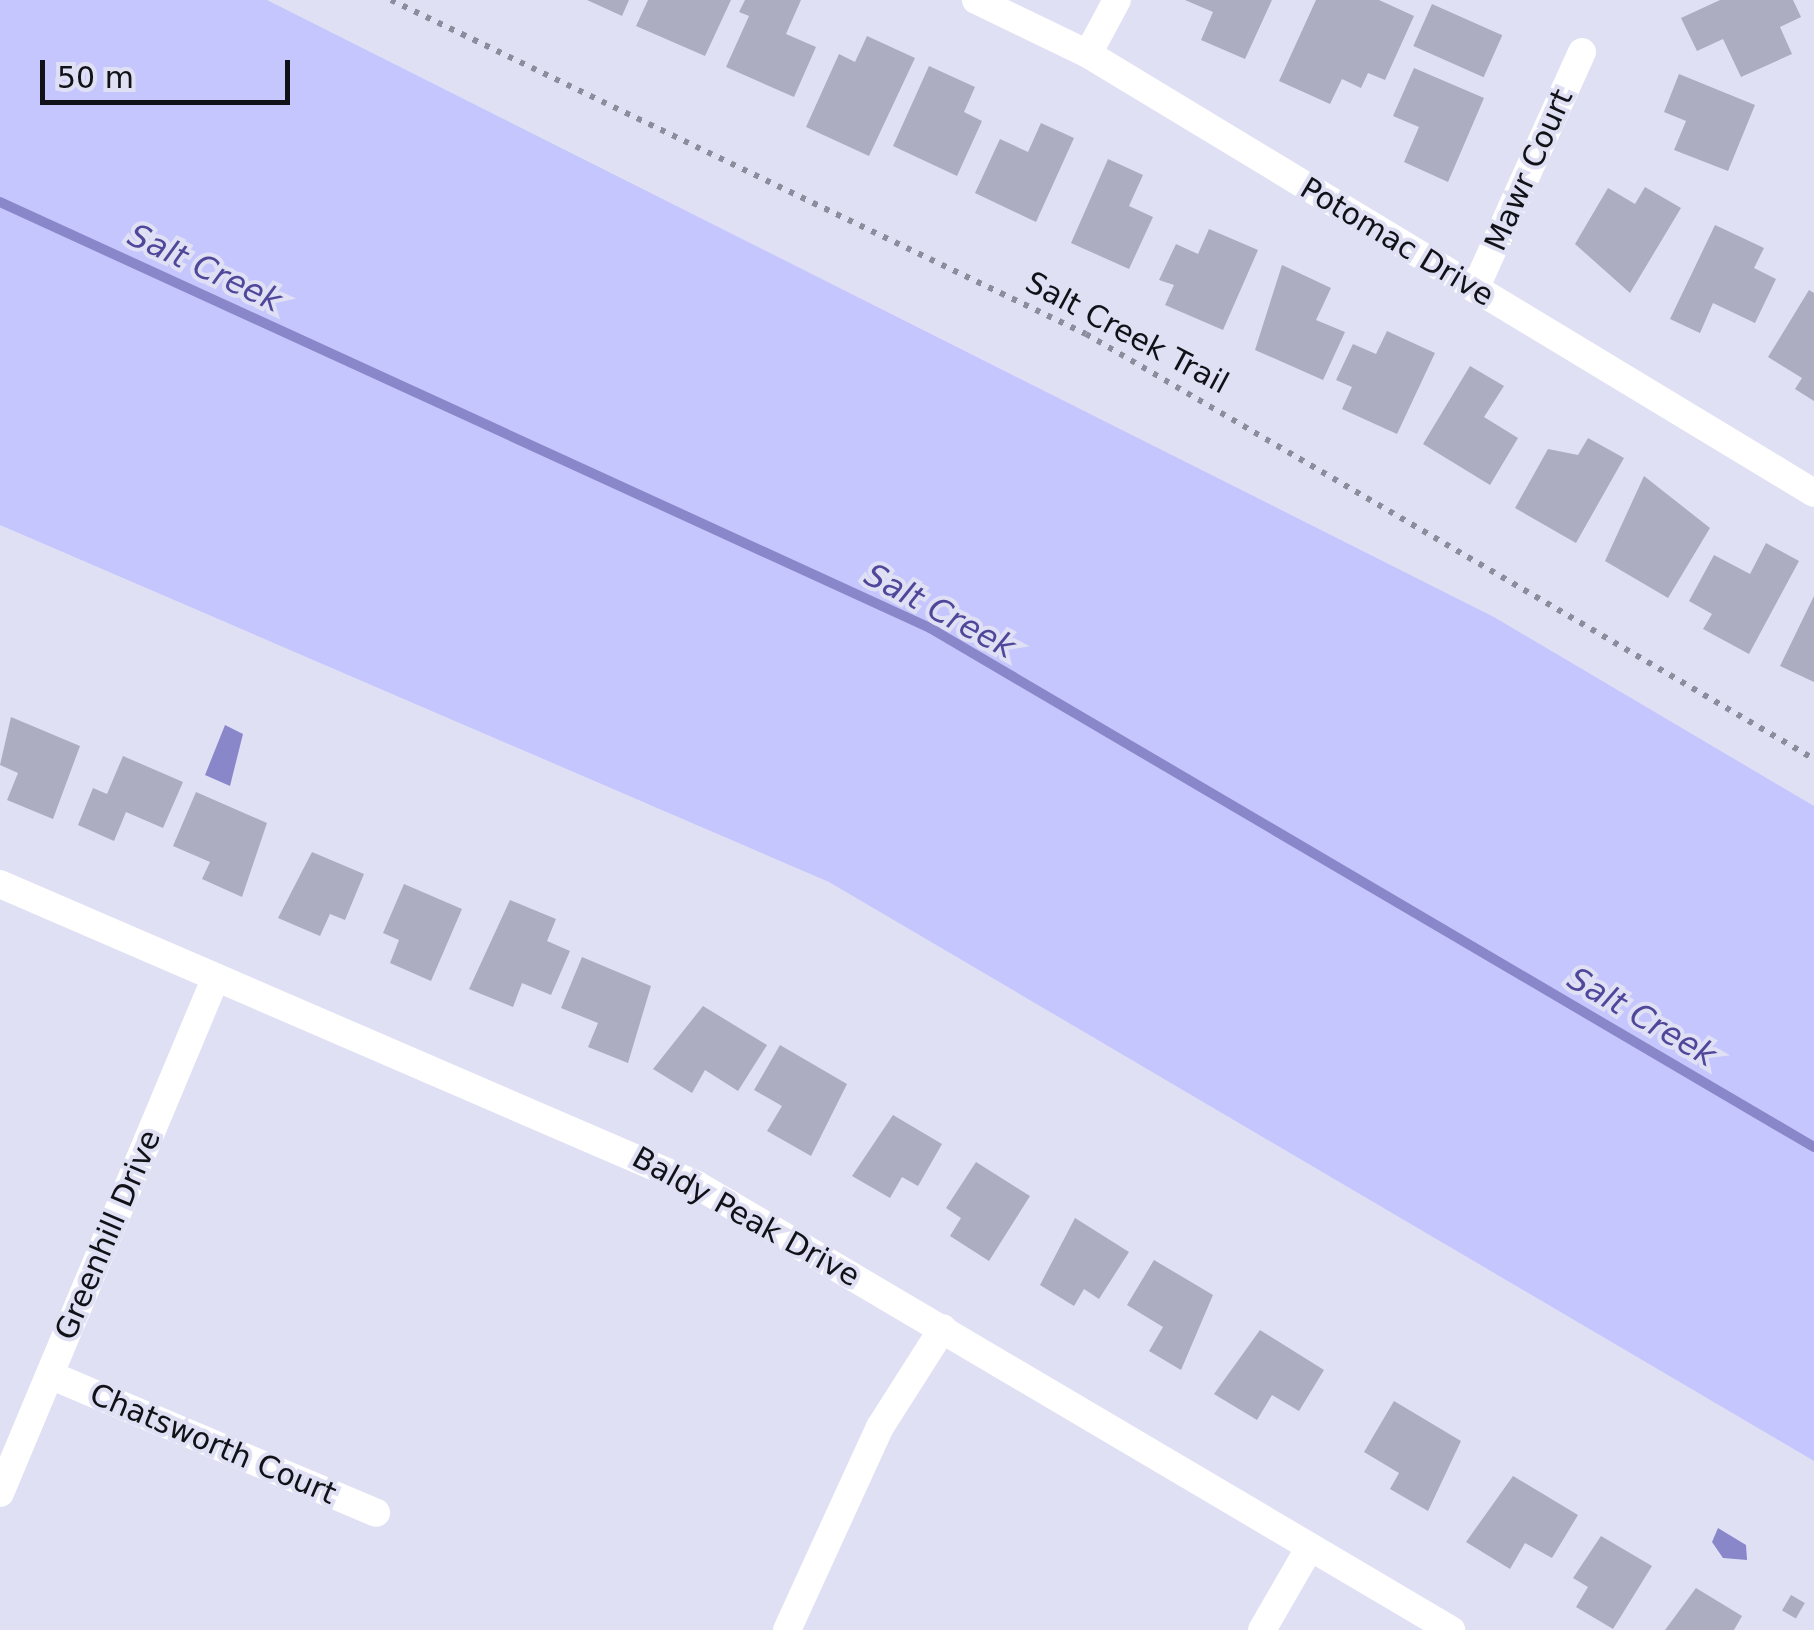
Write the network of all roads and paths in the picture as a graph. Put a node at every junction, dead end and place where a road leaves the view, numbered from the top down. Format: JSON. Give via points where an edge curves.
{"nodes":[{"id":1,"x":391,"y":0,"type":"edge"},
{"id":2,"x":976,"y":0,"type":"edge"},
{"id":3,"x":1117,"y":0,"type":"edge"},
{"id":4,"x":1582,"y":52,"type":"dead end"},
{"id":5,"x":1088,"y":54,"type":"junction"},
{"id":6,"x":1475,"y":289,"type":"junction"},
{"id":7,"x":1814,"y":493,"type":"edge"},
{"id":8,"x":1814,"y":759,"type":"edge"},
{"id":9,"x":0,"y":884,"type":"edge"},
{"id":10,"x":216,"y":977,"type":"junction"},
{"id":11,"x":943,"y":1328,"type":"junction"},
{"id":12,"x":50,"y":1376,"type":"junction"},
{"id":13,"x":0,"y":1493,"type":"edge"},
{"id":14,"x":376,"y":1514,"type":"dead end"},
{"id":15,"x":1310,"y":1548,"type":"junction"},
{"id":16,"x":787,"y":1630,"type":"edge"},
{"id":17,"x":1262,"y":1630,"type":"edge"},
{"id":18,"x":1451,"y":1630,"type":"edge"}],
"edges":[{"from":1,"to":8,"type":"path","name":"Salt Creek Trail","via":[[1086,334]]},
{"from":2,"to":5,"type":"street","name":"Potomac Drive"},
{"from":3,"to":5,"type":"street"},
{"from":4,"to":6,"type":"street","name":"Mawr Court"},
{"from":5,"to":6,"type":"street","name":"Potomac Drive"},
{"from":6,"to":7,"type":"street","name":"Potomac Drive"},
{"from":9,"to":10,"type":"street","name":"Baldy Peak Drive"},
{"from":10,"to":11,"type":"street","name":"Baldy Peak Drive","via":[[638,1156]]},
{"from":10,"to":12,"type":"street","name":"Greenhill Drive"},
{"from":11,"to":15,"type":"street","name":"Baldy Peak Drive"},
{"from":11,"to":16,"type":"street","via":[[880,1427]]},
{"from":12,"to":13,"type":"street","name":"Greenhill Drive"},
{"from":12,"to":14,"type":"street","name":"Chatsworth Court"},
{"from":15,"to":17,"type":"street"},
{"from":15,"to":18,"type":"street","name":"Baldy Peak Drive"}]}
